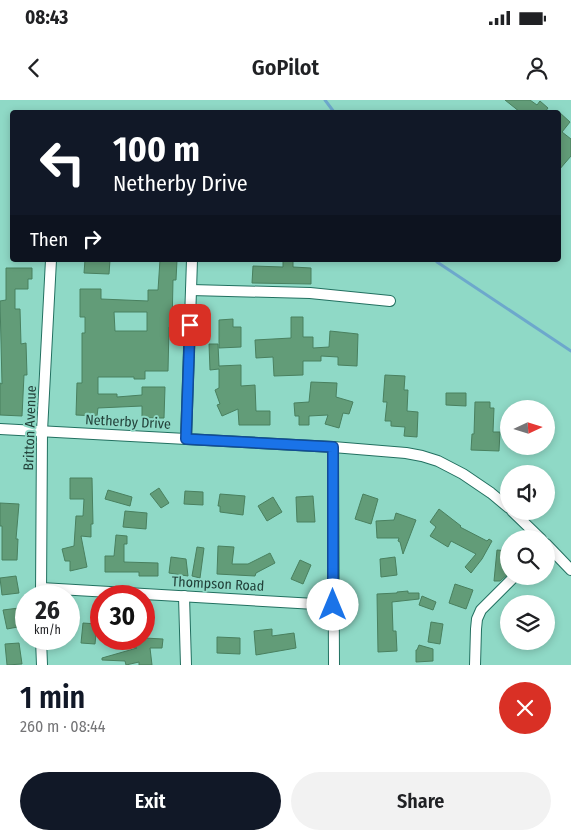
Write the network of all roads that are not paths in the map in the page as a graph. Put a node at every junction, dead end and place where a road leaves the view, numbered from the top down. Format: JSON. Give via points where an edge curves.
{"nodes":[{"id":1,"x":51,"y":262,"type":"edge"},
{"id":2,"x":192,"y":262,"type":"edge"},
{"id":3,"x":191,"y":290,"type":"junction"},
{"id":4,"x":390,"y":301,"type":"dead end"},
{"id":5,"x":0,"y":429,"type":"edge"},
{"id":6,"x":42,"y":431,"type":"junction"},
{"id":7,"x":186,"y":439,"type":"junction"},
{"id":8,"x":333,"y":447,"type":"junction"},
{"id":9,"x":500,"y":500,"type":"edge"},
{"id":10,"x":521,"y":520,"type":"edge"},
{"id":11,"x":531,"y":530,"type":"edge"},
{"id":12,"x":555,"y":554,"type":"edge"},
{"id":13,"x":571,"y":570,"type":"edge"},
{"id":14,"x":41,"y":585,"type":"edge"},
{"id":15,"x":506,"y":585,"type":"edge"},
{"id":16,"x":80,"y":593,"type":"edge"},
{"id":17,"x":184,"y":596,"type":"junction"},
{"id":18,"x":333,"y":605,"type":"junction"},
{"id":19,"x":42,"y":650,"type":"edge"},
{"id":20,"x":42,"y":665,"type":"edge"},
{"id":21,"x":186,"y":665,"type":"edge"},
{"id":22,"x":334,"y":665,"type":"edge"},
{"id":23,"x":475,"y":665,"type":"edge"}],
"edges":[{"from":1,"to":6,"type":"street","name":"Britton Avenue"},
{"from":2,"to":3,"type":"street"},
{"from":3,"to":4,"type":"street","via":[[310,293]]},
{"from":3,"to":7,"type":"street"},
{"from":5,"to":6,"type":"street","name":"Netherby Drive"},
{"from":6,"to":7,"type":"street","name":"Netherby Drive"},
{"from":6,"to":14,"type":"street","name":"Britton Avenue"},
{"from":7,"to":8,"type":"street","name":"Netherby Drive"},
{"from":8,"to":9,"type":"street","name":"Netherby Drive","via":[[406,453],[438,461]]},
{"from":8,"to":18,"type":"street"},
{"from":10,"to":11,"type":"street"},
{"from":12,"to":13,"type":"street"},
{"from":15,"to":23,"type":"street","via":[[481,610],[477,619]]},
{"from":16,"to":17,"type":"street","name":"Thompson Road"},
{"from":17,"to":18,"type":"street","name":"Thompson Road"},
{"from":17,"to":21,"type":"street"},
{"from":18,"to":22,"type":"street"},
{"from":19,"to":20,"type":"street"}]}
